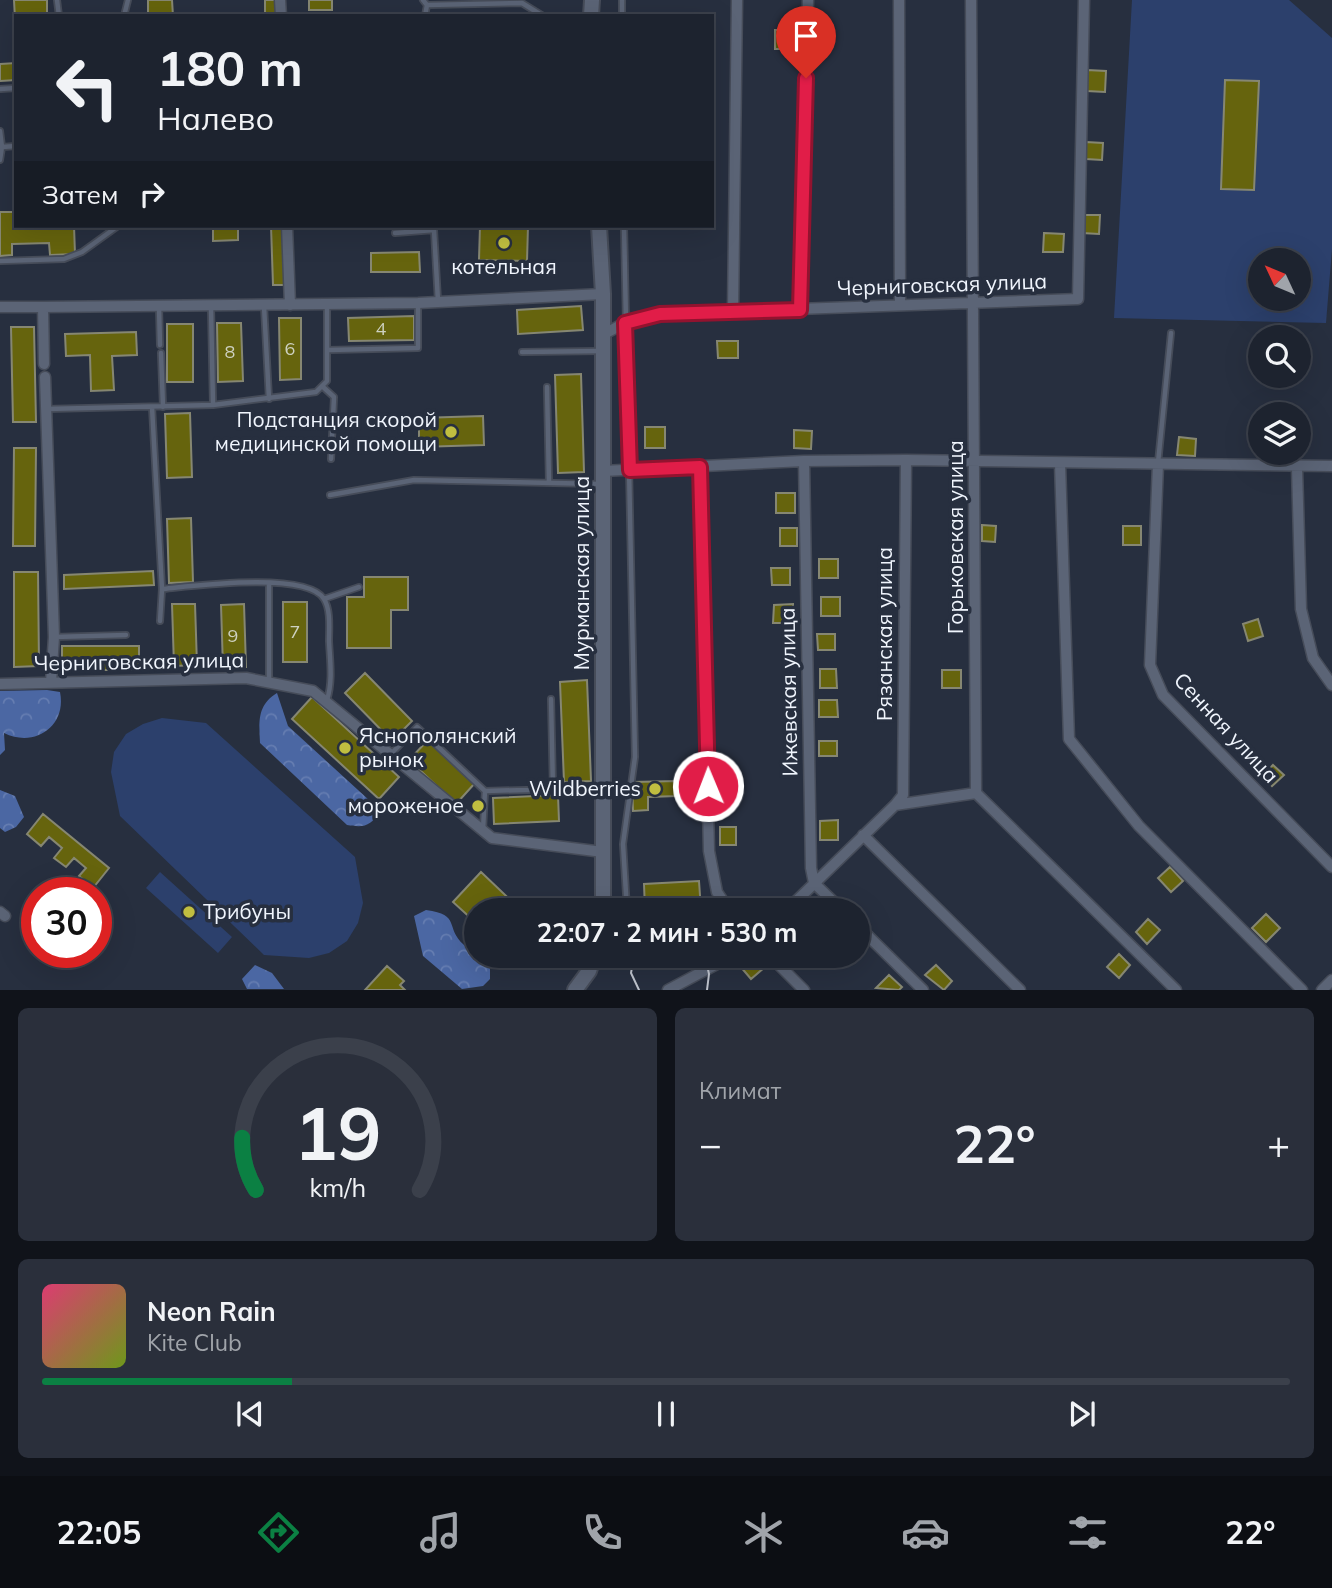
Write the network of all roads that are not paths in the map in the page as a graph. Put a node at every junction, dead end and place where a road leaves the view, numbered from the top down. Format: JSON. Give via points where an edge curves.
{"nodes":[{"id":1,"x":423,"y":0,"type":"edge"},
{"id":2,"x":737,"y":0,"type":"edge"},
{"id":3,"x":808,"y":0,"type":"edge"},
{"id":4,"x":899,"y":0,"type":"edge"},
{"id":5,"x":971,"y":0,"type":"edge"},
{"id":6,"x":1084,"y":0,"type":"edge"},
{"id":7,"x":427,"y":5,"type":"junction"},
{"id":8,"x":425,"y":14,"type":"edge"},
{"id":9,"x":540,"y":14,"type":"edge"},
{"id":10,"x":0,"y":131,"type":"edge"},
{"id":11,"x":2,"y":147,"type":"edge"},
{"id":12,"x":0,"y":160,"type":"edge"},
{"id":13,"x":115,"y":228,"type":"edge"},
{"id":14,"x":287,"y":228,"type":"edge"},
{"id":15,"x":599,"y":228,"type":"edge"},
{"id":16,"x":624,"y":228,"type":"edge"},
{"id":17,"x":395,"y":233,"type":"dead end"},
{"id":18,"x":0,"y":261,"type":"edge"},
{"id":19,"x":603,"y":294,"type":"junction"},
{"id":20,"x":438,"y":302,"type":"junction"},
{"id":21,"x":264,"y":303,"type":"junction"},
{"id":22,"x":418,"y":303,"type":"junction"},
{"id":23,"x":327,"y":304,"type":"junction"},
{"id":24,"x":900,"y":304,"type":"junction"},
{"id":25,"x":290,"y":305,"type":"junction"},
{"id":26,"x":975,"y":305,"type":"junction"},
{"id":27,"x":159,"y":306,"type":"junction"},
{"id":28,"x":211,"y":306,"type":"junction"},
{"id":29,"x":0,"y":307,"type":"edge"},
{"id":30,"x":43,"y":307,"type":"junction"},
{"id":31,"x":733,"y":310,"type":"junction"},
{"id":32,"x":800,"y":310,"type":"junction"},
{"id":33,"x":625,"y":323,"type":"junction"},
{"id":34,"x":1171,"y":333,"type":"dead end"},
{"id":35,"x":603,"y":335,"type":"junction"},
{"id":36,"x":160,"y":345,"type":"dead end"},
{"id":37,"x":328,"y":350,"type":"junction"},
{"id":38,"x":601,"y":351,"type":"junction"},
{"id":39,"x":522,"y":352,"type":"dead end"},
{"id":40,"x":161,"y":353,"type":"dead end"},
{"id":41,"x":44,"y":364,"type":"dead end"},
{"id":42,"x":45,"y":377,"type":"dead end"},
{"id":43,"x":322,"y":386,"type":"junction"},
{"id":44,"x":547,"y":387,"type":"dead end"},
{"id":45,"x":269,"y":399,"type":"junction"},
{"id":46,"x":213,"y":405,"type":"junction"},
{"id":47,"x":152,"y":407,"type":"junction"},
{"id":48,"x":163,"y":407,"type":"junction"},
{"id":49,"x":45,"y":409,"type":"junction"},
{"id":50,"x":331,"y":459,"type":"dead end"},
{"id":51,"x":906,"y":460,"type":"junction"},
{"id":52,"x":804,"y":461,"type":"junction"},
{"id":53,"x":975,"y":463,"type":"junction"},
{"id":54,"x":1060,"y":464,"type":"junction"},
{"id":55,"x":1158,"y":464,"type":"junction"},
{"id":56,"x":700,"y":467,"type":"junction"},
{"id":57,"x":1332,"y":467,"type":"edge"},
{"id":58,"x":1297,"y":468,"type":"junction"},
{"id":59,"x":630,"y":470,"type":"junction"},
{"id":60,"x":603,"y":478,"type":"junction"},
{"id":61,"x":549,"y":483,"type":"junction"},
{"id":62,"x":330,"y":495,"type":"dead end"},
{"id":63,"x":268,"y":583,"type":"junction"},
{"id":64,"x":359,"y":587,"type":"dead end"},
{"id":65,"x":162,"y":589,"type":"junction"},
{"id":66,"x":324,"y":599,"type":"junction"},
{"id":67,"x":160,"y":621,"type":"dead end"},
{"id":68,"x":126,"y":635,"type":"dead end"},
{"id":69,"x":54,"y":637,"type":"junction"},
{"id":70,"x":51,"y":682,"type":"junction"},
{"id":71,"x":269,"y":682,"type":"junction"},
{"id":72,"x":0,"y":684,"type":"edge"},
{"id":73,"x":1332,"y":685,"type":"edge"},
{"id":74,"x":551,"y":699,"type":"dead end"},
{"id":75,"x":326,"y":702,"type":"junction"},
{"id":76,"x":390,"y":755,"type":"junction"},
{"id":77,"x":603,"y":788,"type":"junction"},
{"id":78,"x":553,"y":790,"type":"junction"},
{"id":79,"x":485,"y":791,"type":"junction"},
{"id":80,"x":976,"y":793,"type":"junction"},
{"id":81,"x":895,"y":805,"type":"junction"},
{"id":82,"x":483,"y":830,"type":"junction"},
{"id":83,"x":863,"y":835,"type":"junction"},
{"id":84,"x":603,"y":852,"type":"junction"},
{"id":85,"x":1332,"y":867,"type":"edge"},
{"id":86,"x":814,"y":883,"type":"junction"},
{"id":87,"x":603,"y":898,"type":"edge"},
{"id":88,"x":626,"y":898,"type":"edge"},
{"id":89,"x":721,"y":898,"type":"edge"},
{"id":90,"x":800,"y":898,"type":"edge"},
{"id":91,"x":830,"y":898,"type":"edge"},
{"id":92,"x":870,"y":938,"type":"edge"},
{"id":93,"x":590,"y":968,"type":"edge"},
{"id":94,"x":708,"y":968,"type":"edge"},
{"id":95,"x":782,"y":968,"type":"edge"},
{"id":96,"x":1332,"y":979,"type":"edge"},
{"id":97,"x":575,"y":989,"type":"edge"},
{"id":98,"x":667,"y":989,"type":"edge"},
{"id":99,"x":804,"y":989,"type":"edge"},
{"id":100,"x":923,"y":989,"type":"edge"},
{"id":101,"x":1020,"y":989,"type":"edge"},
{"id":102,"x":1176,"y":989,"type":"edge"},
{"id":103,"x":1303,"y":989,"type":"edge"},
{"id":104,"x":1322,"y":989,"type":"edge"}],
"edges":[{"from":1,"to":7,"type":"lane"},
{"from":2,"to":31,"type":"street"},
{"from":3,"to":32,"type":"street"},
{"from":4,"to":24,"type":"street"},
{"from":5,"to":26,"type":"street","name":"Горьковская улица"},
{"from":6,"to":26,"type":"street","name":"Черниговская улица","via":[[1078,299]]},
{"from":7,"to":8,"type":"lane"},
{"from":7,"to":9,"type":"lane","via":[[522,3]]},
{"from":10,"to":11,"type":"lane"},
{"from":11,"to":12,"type":"lane"},
{"from":13,"to":18,"type":"lane","via":[[64,260]]},
{"from":14,"to":25,"type":"street"},
{"from":15,"to":19,"type":"main road","name":"Мурманская улица"},
{"from":16,"to":33,"type":"lane"},
{"from":17,"to":20,"type":"lane","via":[[434,230]]},
{"from":19,"to":20,"type":"street"},
{"from":19,"to":35,"type":"main road","name":"Мурманская улица"},
{"from":20,"to":22,"type":"street"},
{"from":21,"to":25,"type":"street"},
{"from":21,"to":28,"type":"street"},
{"from":21,"to":45,"type":"lane"},
{"from":22,"to":23,"type":"street"},
{"from":22,"to":37,"type":"lane","via":[[418,348]]},
{"from":23,"to":25,"type":"street"},
{"from":23,"to":37,"type":"lane"},
{"from":24,"to":26,"type":"street","name":"Черниговская улица"},
{"from":24,"to":32,"type":"street","name":"Черниговская улица"},
{"from":26,"to":53,"type":"street","name":"Горьковская улица"},
{"from":27,"to":28,"type":"street"},
{"from":27,"to":30,"type":"street"},
{"from":27,"to":36,"type":"lane"},
{"from":28,"to":46,"type":"lane"},
{"from":29,"to":30,"type":"street"},
{"from":30,"to":41,"type":"street"},
{"from":31,"to":32,"type":"street","name":"Черниговская улица"},
{"from":31,"to":33,"type":"street","name":"Черниговская улица","via":[[660,314]]},
{"from":33,"to":35,"type":"street","name":"Черниговская улица"},
{"from":33,"to":59,"type":"lane"},
{"from":34,"to":55,"type":"lane"},
{"from":35,"to":38,"type":"main road","name":"Мурманская улица"},
{"from":37,"to":43,"type":"lane","via":[[327,381]]},
{"from":38,"to":39,"type":"lane"},
{"from":38,"to":60,"type":"main road","name":"Мурманская улица"},
{"from":40,"to":48,"type":"lane"},
{"from":42,"to":49,"type":"street"},
{"from":43,"to":45,"type":"lane","via":[[316,392]]},
{"from":43,"to":50,"type":"lane","via":[[334,397]]},
{"from":44,"to":61,"type":"lane"},
{"from":45,"to":46,"type":"lane"},
{"from":46,"to":48,"type":"lane"},
{"from":47,"to":48,"type":"lane"},
{"from":47,"to":49,"type":"lane"},
{"from":47,"to":65,"type":"lane"},
{"from":49,"to":69,"type":"street"},
{"from":51,"to":52,"type":"street"},
{"from":51,"to":53,"type":"street"},
{"from":51,"to":81,"type":"street","name":"Рязанская улица","via":[[903,796]]},
{"from":52,"to":56,"type":"street"},
{"from":52,"to":86,"type":"street","name":"Ижевская улица"},
{"from":53,"to":54,"type":"street"},
{"from":53,"to":80,"type":"street","name":"Горьковская улица"},
{"from":54,"to":55,"type":"street"},
{"from":54,"to":103,"type":"street","via":[[1069,739],[1139,826]]},
{"from":55,"to":58,"type":"street"},
{"from":55,"to":85,"type":"street","name":"Сенная улица","via":[[1150,665],[1163,695]]},
{"from":56,"to":59,"type":"street"},
{"from":56,"to":89,"type":"street","via":[[709,851]]},
{"from":57,"to":58,"type":"street"},
{"from":58,"to":73,"type":"street","via":[[1301,609],[1313,658]]},
{"from":59,"to":60,"type":"street"},
{"from":59,"to":88,"type":"lane","via":[[635,757],[623,844]]},
{"from":60,"to":61,"type":"lane"},
{"from":60,"to":77,"type":"main road","name":"Мурманская улица"},
{"from":61,"to":62,"type":"lane","via":[[414,480]]},
{"from":63,"to":65,"type":"lane"},
{"from":63,"to":66,"type":"lane","via":[[313,590]]},
{"from":63,"to":71,"type":"lane"},
{"from":64,"to":66,"type":"lane"},
{"from":65,"to":67,"type":"lane"},
{"from":66,"to":75,"type":"lane","via":[[331,687]]},
{"from":68,"to":69,"type":"lane"},
{"from":69,"to":70,"type":"street"},
{"from":70,"to":71,"type":"street","name":"Черниговская улица","via":[[246,678]]},
{"from":70,"to":72,"type":"street","name":"Черниговская улица"},
{"from":71,"to":75,"type":"street","name":"Черниговская улица","via":[[313,691]]},
{"from":74,"to":78,"type":"lane"},
{"from":75,"to":76,"type":"street","name":"Черниговская улица"},
{"from":76,"to":79,"type":"lane","via":[[417,727]]},
{"from":76,"to":82,"type":"street","name":"Черниговская улица"},
{"from":77,"to":78,"type":"lane"},
{"from":77,"to":84,"type":"main road","name":"Мурманская улица"},
{"from":78,"to":79,"type":"lane"},
{"from":79,"to":82,"type":"lane"},
{"from":80,"to":81,"type":"street"},
{"from":80,"to":102,"type":"street"},
{"from":81,"to":83,"type":"street"},
{"from":82,"to":84,"type":"street","name":"Черниговская улица","via":[[492,838]]},
{"from":83,"to":86,"type":"street"},
{"from":83,"to":101,"type":"street"},
{"from":84,"to":87,"type":"main road","name":"Мурманская улица"},
{"from":86,"to":90,"type":"street"},
{"from":86,"to":91,"type":"street"},
{"from":92,"to":100,"type":"street"},
{"from":93,"to":97,"type":"main road"},
{"from":94,"to":98,"type":"street"},
{"from":95,"to":99,"type":"street"},
{"from":96,"to":104,"type":"street"}]}
